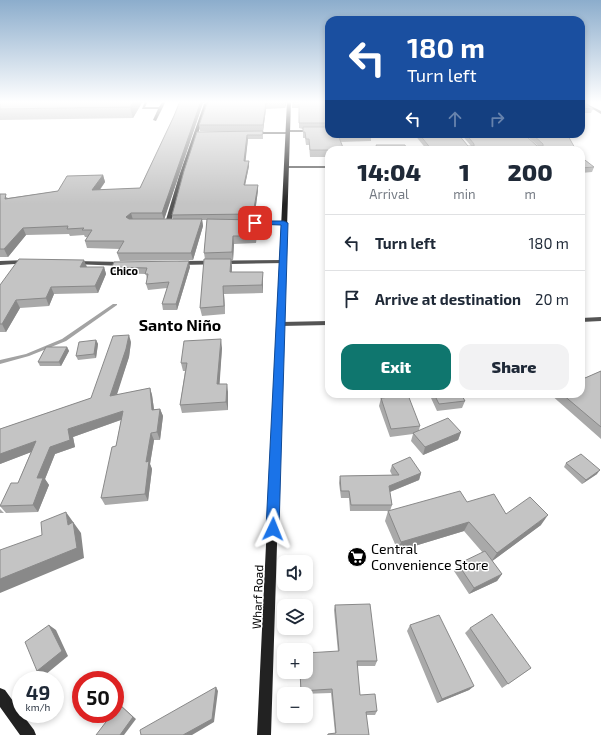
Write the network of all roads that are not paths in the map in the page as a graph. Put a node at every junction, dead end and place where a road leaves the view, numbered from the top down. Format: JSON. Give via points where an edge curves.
{"nodes":[{"id":1,"x":195,"y":135,"type":"edge"},
{"id":2,"x":289,"y":135,"type":"edge"},
{"id":3,"x":287,"y":167,"type":"junction"},
{"id":4,"x":325,"y":167,"type":"edge"},
{"id":5,"x":161,"y":223,"type":"edge"},
{"id":6,"x":168,"y":223,"type":"junction"},
{"id":7,"x":176,"y":223,"type":"edge"},
{"id":8,"x":238,"y":223,"type":"edge"},
{"id":9,"x":284,"y":223,"type":"junction"},
{"id":10,"x":33,"y":262,"type":"edge"},
{"id":11,"x":66,"y":262,"type":"edge"},
{"id":12,"x":283,"y":262,"type":"junction"},
{"id":13,"x":0,"y":263,"type":"edge"},
{"id":14,"x":168,"y":263,"type":"edge"},
{"id":15,"x":127,"y":265,"type":"edge"},
{"id":16,"x":601,"y":319,"type":"edge"},
{"id":17,"x":585,"y":320,"type":"edge"},
{"id":18,"x":325,"y":323,"type":"edge"},
{"id":19,"x":281,"y":324,"type":"junction"},
{"id":20,"x":0,"y":695,"type":"edge"},
{"id":21,"x":29,"y":735,"type":"edge"},
{"id":22,"x":264,"y":735,"type":"edge"}],
"edges":[{"from":1,"to":6,"type":"street"},
{"from":2,"to":3,"type":"main road","name":"Wharf Road"},
{"from":3,"to":4,"type":"street"},
{"from":3,"to":9,"type":"main road","name":"Wharf Road"},
{"from":5,"to":6,"type":"street"},
{"from":6,"to":7,"type":"street"},
{"from":8,"to":9,"type":"street"},
{"from":9,"to":12,"type":"main road","name":"Wharf Road"},
{"from":10,"to":13,"type":"street"},
{"from":11,"to":15,"type":"street"},
{"from":12,"to":14,"type":"street"},
{"from":12,"to":19,"type":"main road","name":"Wharf Road"},
{"from":16,"to":17,"type":"street"},
{"from":18,"to":19,"type":"street"},
{"from":19,"to":22,"type":"main road","name":"Wharf Road"},
{"from":20,"to":21,"type":"main road"}]}
